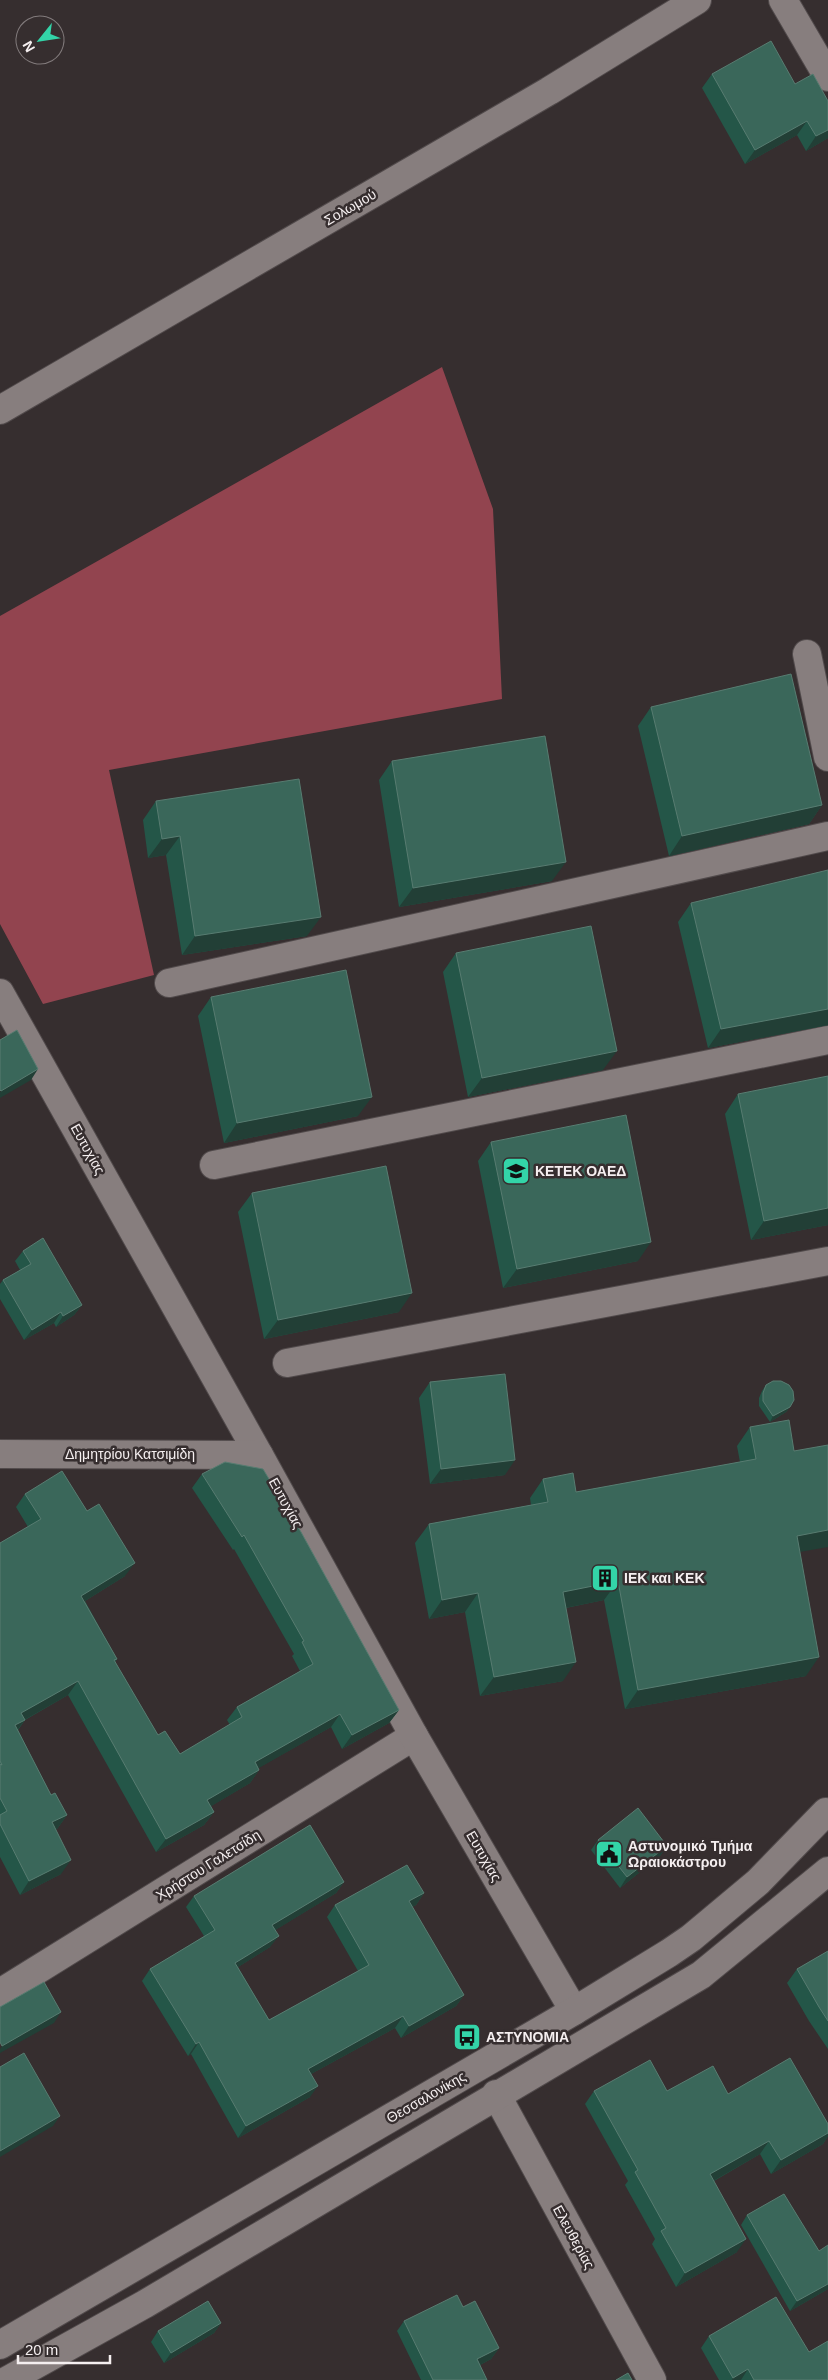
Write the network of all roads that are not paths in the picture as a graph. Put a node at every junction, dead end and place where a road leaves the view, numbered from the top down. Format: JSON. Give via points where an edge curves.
{"nodes":[{"id":1,"x":697,"y":0,"type":"edge"},
{"id":2,"x":783,"y":0,"type":"edge"},
{"id":3,"x":828,"y":77,"type":"edge"},
{"id":4,"x":0,"y":410,"type":"edge"},
{"id":5,"x":807,"y":654,"type":"dead end"},
{"id":6,"x":828,"y":757,"type":"edge"},
{"id":7,"x":828,"y":836,"type":"edge"},
{"id":8,"x":169,"y":983,"type":"dead end"},
{"id":9,"x":0,"y":993,"type":"edge"},
{"id":10,"x":828,"y":1040,"type":"edge"},
{"id":11,"x":214,"y":1165,"type":"dead end"},
{"id":12,"x":828,"y":1261,"type":"edge"},
{"id":13,"x":287,"y":1363,"type":"dead end"},
{"id":14,"x":0,"y":1454,"type":"edge"},
{"id":15,"x":259,"y":1455,"type":"junction"},
{"id":16,"x":414,"y":1736,"type":"junction"},
{"id":17,"x":827,"y":1819,"type":"edge"},
{"id":18,"x":828,"y":1872,"type":"edge"},
{"id":19,"x":0,"y":1992,"type":"edge"},
{"id":20,"x":574,"y":2011,"type":"junction"},
{"id":21,"x":496,"y":2094,"type":"junction"},
{"id":22,"x":0,"y":2345,"type":"edge"},
{"id":23,"x":8,"y":2380,"type":"edge"},
{"id":24,"x":652,"y":2380,"type":"edge"}],
"edges":[{"from":1,"to":4,"type":"street","name":"Σολωμού","via":[[549,91]]},
{"from":2,"to":3,"type":"street"},
{"from":5,"to":6,"type":"street"},
{"from":7,"to":8,"type":"street"},
{"from":9,"to":15,"type":"street","name":"Ευτυχίας"},
{"from":10,"to":11,"type":"street"},
{"from":12,"to":13,"type":"street"},
{"from":14,"to":15,"type":"street","name":"Δημητρίου Κατσιμίδη"},
{"from":15,"to":16,"type":"street","name":"Ευτυχίας"},
{"from":16,"to":19,"type":"street","name":"Χρήστου Γαλετσίδη"},
{"from":16,"to":20,"type":"street","name":"Ευτυχίας"},
{"from":17,"to":20,"type":"street","name":"Θεσσαλονίκης","via":[[698,1933]]},
{"from":18,"to":21,"type":"street","via":[[700,1974]]},
{"from":20,"to":22,"type":"street","name":"Θεσσαλονίκης"},
{"from":21,"to":23,"type":"street","via":[[145,2304]]},
{"from":21,"to":24,"type":"street","name":"Ελευθερίας"}]}
